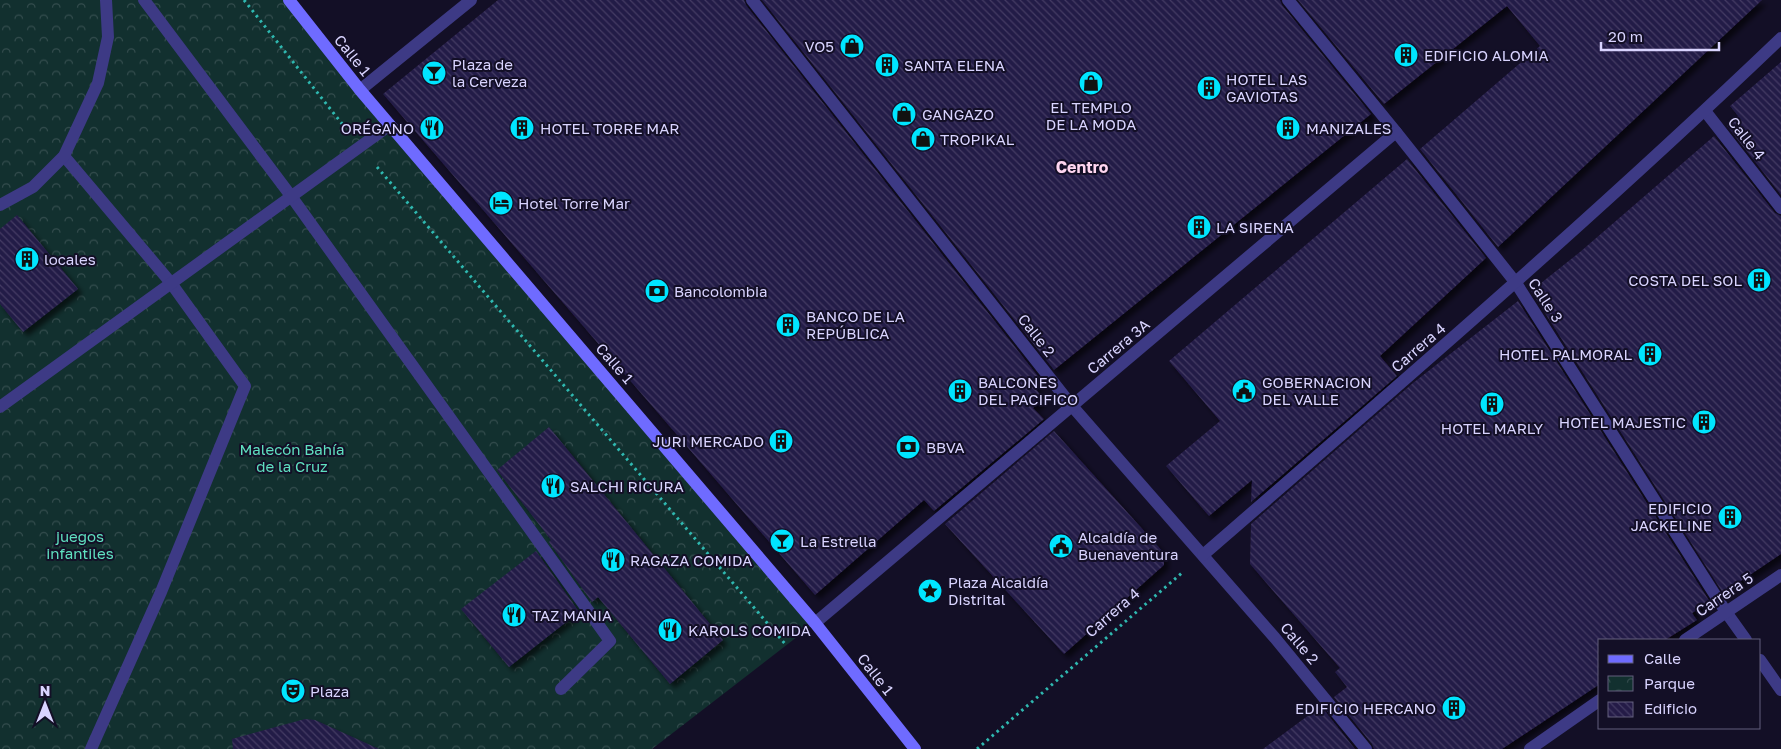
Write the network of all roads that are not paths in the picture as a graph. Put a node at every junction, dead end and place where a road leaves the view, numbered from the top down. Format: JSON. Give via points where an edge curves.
{"nodes":[{"id":1,"x":106,"y":0,"type":"edge"},
{"id":2,"x":144,"y":0,"type":"edge"},
{"id":3,"x":289,"y":0,"type":"edge"},
{"id":4,"x":471,"y":0,"type":"edge"},
{"id":5,"x":752,"y":0,"type":"edge"},
{"id":6,"x":1288,"y":0,"type":"edge"},
{"id":7,"x":1781,"y":38,"type":"edge"},
{"id":8,"x":360,"y":90,"type":"junction"},
{"id":9,"x":1705,"y":111,"type":"junction"},
{"id":10,"x":390,"y":125,"type":"junction"},
{"id":11,"x":1396,"y":132,"type":"junction"},
{"id":12,"x":64,"y":156,"type":"junction"},
{"id":13,"x":291,"y":196,"type":"junction"},
{"id":14,"x":0,"y":205,"type":"edge"},
{"id":15,"x":1781,"y":208,"type":"edge"},
{"id":16,"x":171,"y":283,"type":"junction"},
{"id":17,"x":1516,"y":283,"type":"junction"},
{"id":18,"x":1072,"y":406,"type":"junction"},
{"id":19,"x":0,"y":407,"type":"edge"},
{"id":20,"x":1203,"y":556,"type":"junction"},
{"id":21,"x":1781,"y":575,"type":"edge"},
{"id":22,"x":1726,"y":612,"type":"junction"},
{"id":23,"x":815,"y":623,"type":"junction"},
{"id":24,"x":1686,"y":639,"type":"edge"},
{"id":25,"x":1745,"y":639,"type":"edge"},
{"id":26,"x":1761,"y":661,"type":"edge"},
{"id":27,"x":561,"y":689,"type":"dead end"},
{"id":28,"x":1781,"y":690,"type":"edge"},
{"id":29,"x":1598,"y":701,"type":"edge"},
{"id":30,"x":91,"y":749,"type":"edge"},
{"id":31,"x":915,"y":749,"type":"edge"},
{"id":32,"x":1366,"y":749,"type":"edge"},
{"id":33,"x":1530,"y":749,"type":"edge"}],
"edges":[{"from":1,"to":12,"type":"street","via":[[108,37],[98,83]]},
{"from":2,"to":13,"type":"street"},
{"from":3,"to":8,"type":"main road","name":"Calle 1"},
{"from":4,"to":8,"type":"street"},
{"from":5,"to":18,"type":"street","name":"Calle 2"},
{"from":6,"to":11,"type":"street","name":"Calle 3"},
{"from":7,"to":9,"type":"street","name":"Carrera 4"},
{"from":8,"to":10,"type":"main road","name":"Calle 1"},
{"from":9,"to":15,"type":"street","name":"Calle 4"},
{"from":9,"to":17,"type":"street","name":"Carrera 4"},
{"from":10,"to":13,"type":"street"},
{"from":10,"to":23,"type":"main road","name":"Calle 1"},
{"from":11,"to":17,"type":"street","name":"Calle 3"},
{"from":11,"to":18,"type":"street","name":"Carrera 3A"},
{"from":12,"to":14,"type":"street","via":[[33,187]]},
{"from":12,"to":16,"type":"street"},
{"from":13,"to":16,"type":"street"},
{"from":13,"to":27,"type":"street","via":[[610,641]]},
{"from":16,"to":19,"type":"street"},
{"from":16,"to":30,"type":"street","via":[[246,386],[161,592]]},
{"from":17,"to":20,"type":"street","name":"Carrera 4"},
{"from":17,"to":22,"type":"street","name":"Calle 3"},
{"from":18,"to":20,"type":"street","name":"Calle 2"},
{"from":18,"to":23,"type":"street","name":"Carrera 3A"},
{"from":20,"to":32,"type":"street","name":"Calle 2"},
{"from":21,"to":22,"type":"street","name":"Carrera 5"},
{"from":22,"to":24,"type":"street","name":"Carrera 5"},
{"from":22,"to":25,"type":"street","name":"Calle 3"},
{"from":23,"to":31,"type":"main road","name":"Calle 1"},
{"from":26,"to":28,"type":"street"},
{"from":29,"to":33,"type":"street"}]}
